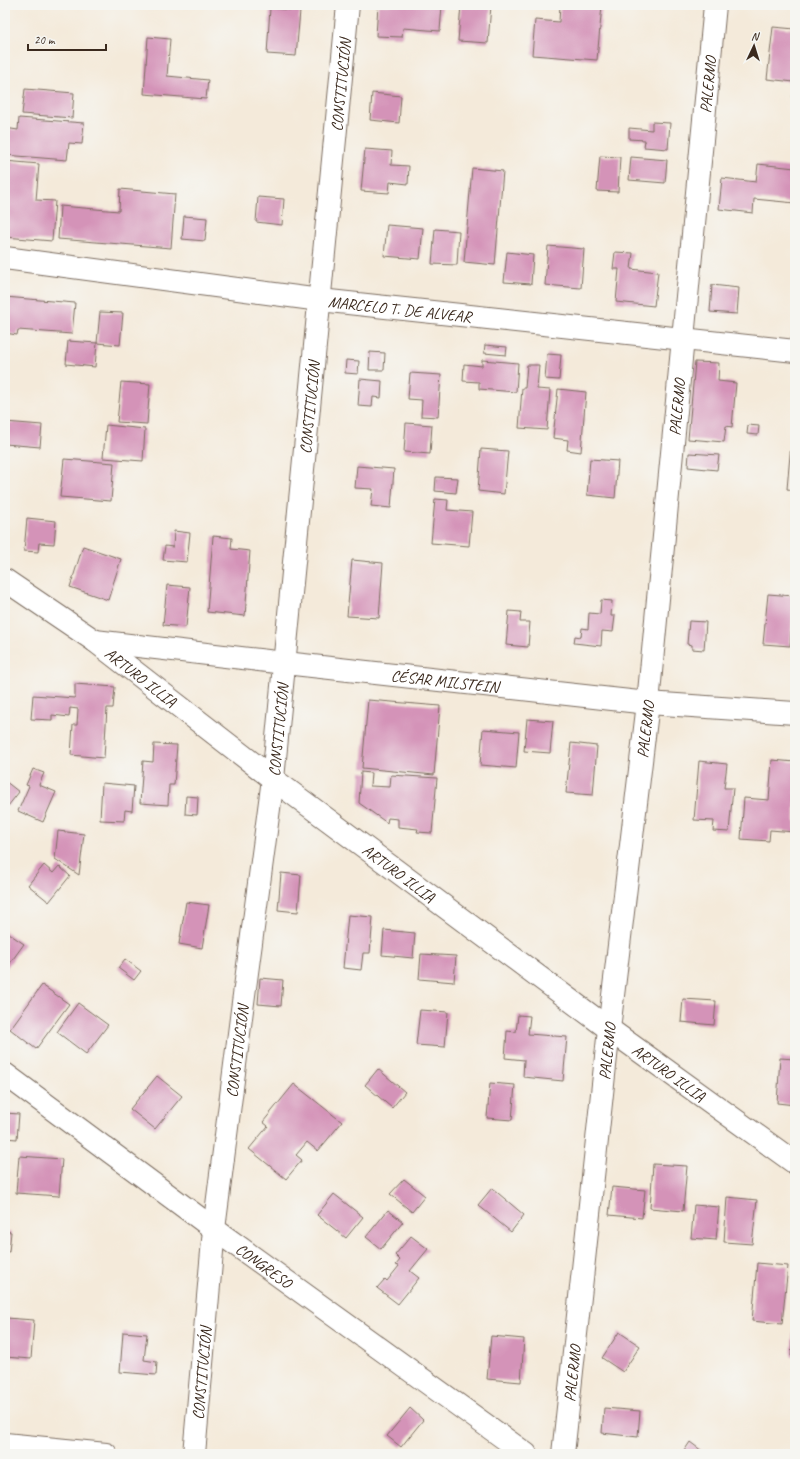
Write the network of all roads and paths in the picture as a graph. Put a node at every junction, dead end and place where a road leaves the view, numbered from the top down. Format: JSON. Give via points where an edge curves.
{"nodes":[{"id":1,"x":348,"y":5,"type":"edge"},
{"id":2,"x":716,"y":5,"type":"edge"},
{"id":3,"x":5,"y":258,"type":"edge"},
{"id":4,"x":320,"y":300,"type":"junction"},
{"id":5,"x":683,"y":339,"type":"junction"},
{"id":6,"x":795,"y":351,"type":"edge"},
{"id":7,"x":5,"y":580,"type":"edge"},
{"id":8,"x":95,"y":640,"type":"junction"},
{"id":9,"x":285,"y":663,"type":"junction"},
{"id":10,"x":648,"y":703,"type":"junction"},
{"id":11,"x":795,"y":713,"type":"edge"},
{"id":12,"x":273,"y":779,"type":"junction"},
{"id":13,"x":609,"y":1028,"type":"junction"},
{"id":14,"x":5,"y":1074,"type":"edge"},
{"id":15,"x":795,"y":1163,"type":"edge"},
{"id":16,"x":214,"y":1229,"type":"junction"},
{"id":17,"x":5,"y":1444,"type":"edge"},
{"id":18,"x":106,"y":1454,"type":"edge"},
{"id":19,"x":194,"y":1454,"type":"edge"},
{"id":20,"x":526,"y":1454,"type":"edge"},
{"id":21,"x":563,"y":1454,"type":"edge"}],
"edges":[{"from":1,"to":4,"type":"street","name":"CONSTITUCIÓN"},
{"from":2,"to":5,"type":"street","name":"PALERMO"},
{"from":3,"to":4,"type":"street","name":"MARCELO T. DE ALVEAR"},
{"from":4,"to":5,"type":"street","name":"MARCELO T. DE ALVEAR"},
{"from":4,"to":9,"type":"street","name":"CONSTITUCIÓN"},
{"from":5,"to":6,"type":"street","name":"MARCELO T. DE ALVEAR"},
{"from":5,"to":10,"type":"street","name":"PALERMO"},
{"from":7,"to":8,"type":"street","name":"ARTURO ILLIA"},
{"from":8,"to":9,"type":"street","name":"CÉSAR MILSTEIN"},
{"from":8,"to":12,"type":"street","name":"ARTURO ILLIA"},
{"from":9,"to":10,"type":"street","name":"CÉSAR MILSTEIN"},
{"from":9,"to":12,"type":"street","name":"CONSTITUCIÓN"},
{"from":10,"to":11,"type":"street","name":"CÉSAR MILSTEIN"},
{"from":10,"to":13,"type":"street","name":"PALERMO"},
{"from":12,"to":13,"type":"street","name":"ARTURO ILLIA"},
{"from":12,"to":16,"type":"street","name":"CONSTITUCIÓN"},
{"from":13,"to":15,"type":"street","name":"ARTURO ILLIA"},
{"from":13,"to":21,"type":"street","name":"PALERMO"},
{"from":14,"to":16,"type":"street","name":"CONGRESO"},
{"from":16,"to":19,"type":"street","name":"CONSTITUCIÓN"},
{"from":16,"to":20,"type":"street","name":"CONGRESO"},
{"from":17,"to":18,"type":"street"}]}
